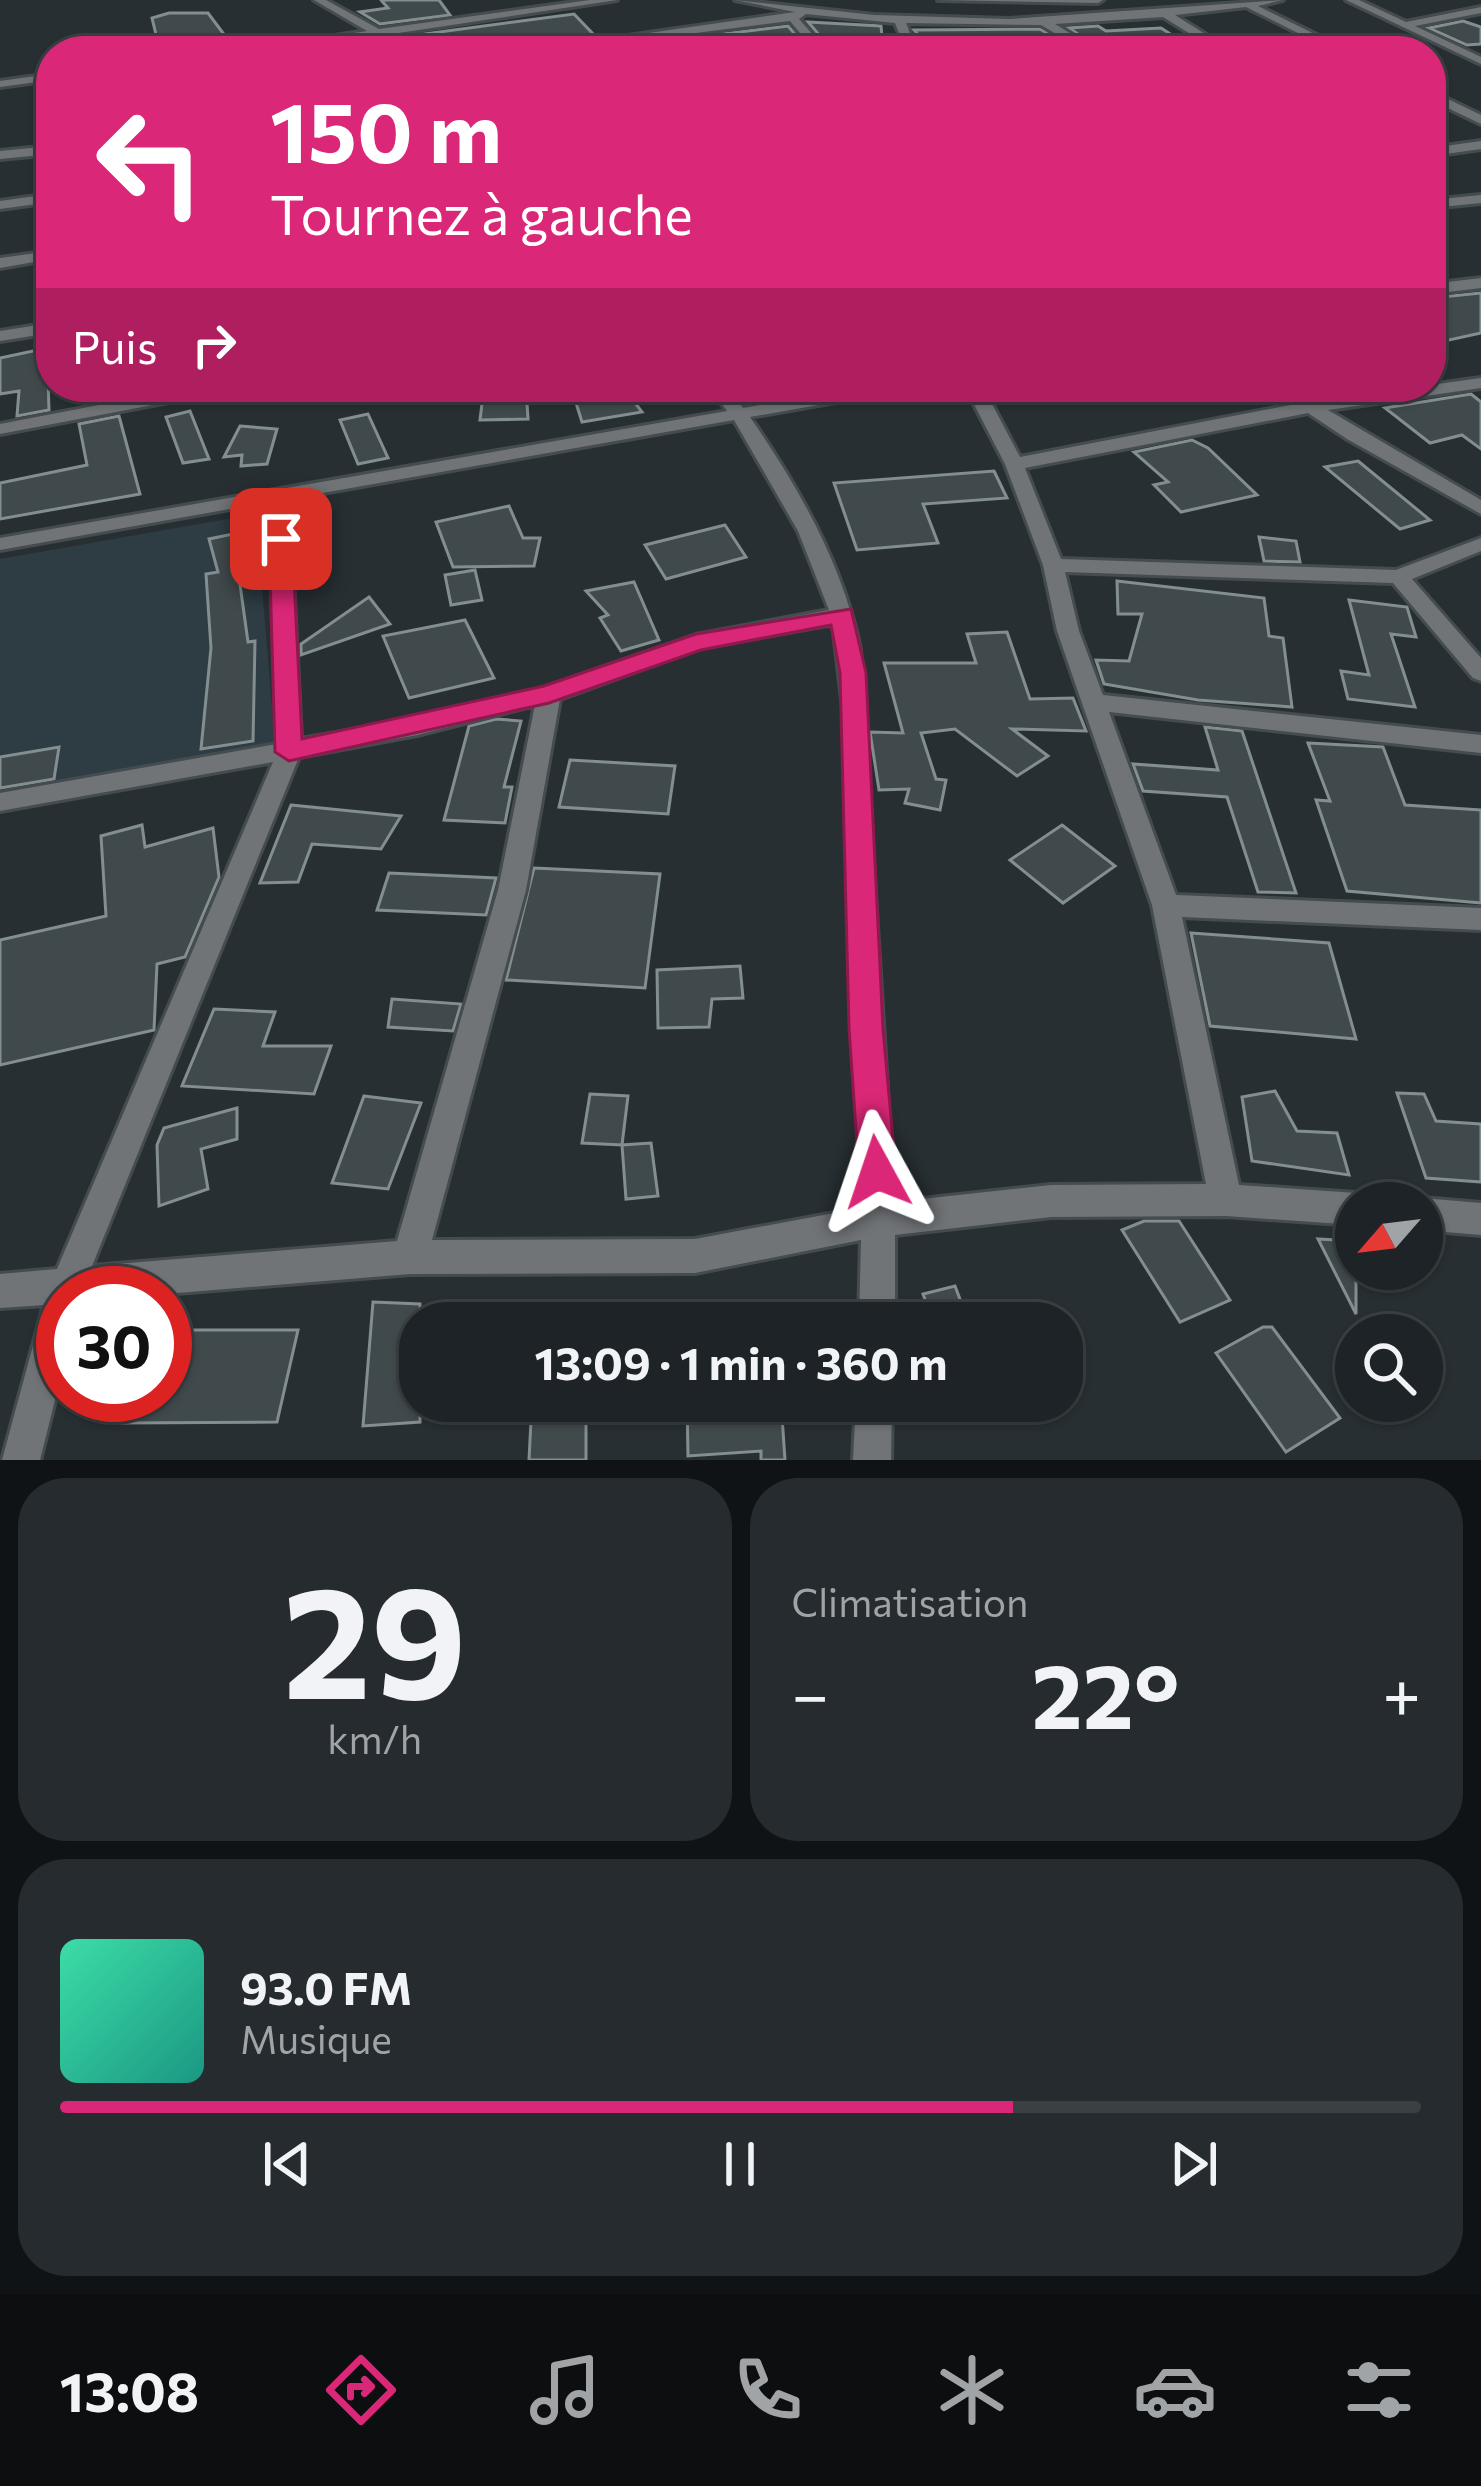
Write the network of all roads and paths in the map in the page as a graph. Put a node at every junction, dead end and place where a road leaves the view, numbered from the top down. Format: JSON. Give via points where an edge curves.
{"nodes":[{"id":1,"x":319,"y":0,"type":"edge"},
{"id":2,"x":612,"y":0,"type":"edge"},
{"id":3,"x":740,"y":0,"type":"edge"},
{"id":4,"x":943,"y":0,"type":"edge"},
{"id":5,"x":1088,"y":0,"type":"edge"},
{"id":6,"x":1098,"y":0,"type":"edge"},
{"id":7,"x":1278,"y":0,"type":"edge"},
{"id":8,"x":1351,"y":0,"type":"edge"},
{"id":9,"x":1243,"y":2,"type":"edge"},
{"id":10,"x":1481,"y":10,"type":"edge"},
{"id":11,"x":799,"y":14,"type":"junction"},
{"id":12,"x":1167,"y":15,"type":"junction"},
{"id":13,"x":898,"y":19,"type":"junction"},
{"id":14,"x":1044,"y":22,"type":"junction"},
{"id":15,"x":1405,"y":25,"type":"junction"},
{"id":16,"x":377,"y":32,"type":"junction"},
{"id":17,"x":349,"y":36,"type":"edge"},
{"id":18,"x":388,"y":36,"type":"edge"},
{"id":19,"x":638,"y":36,"type":"edge"},
{"id":20,"x":812,"y":36,"type":"edge"},
{"id":21,"x":905,"y":36,"type":"edge"},
{"id":22,"x":1068,"y":36,"type":"edge"},
{"id":23,"x":1201,"y":36,"type":"edge"},
{"id":24,"x":1312,"y":36,"type":"edge"},
{"id":25,"x":1428,"y":36,"type":"edge"},
{"id":26,"x":1446,"y":44,"type":"edge"},
{"id":27,"x":1481,"y":61,"type":"edge"},
{"id":28,"x":36,"y":79,"type":"edge"},
{"id":29,"x":0,"y":85,"type":"edge"},
{"id":30,"x":1446,"y":102,"type":"edge"},
{"id":31,"x":1481,"y":119,"type":"edge"},
{"id":32,"x":1481,"y":145,"type":"edge"},
{"id":33,"x":1446,"y":150,"type":"edge"},
{"id":34,"x":36,"y":151,"type":"edge"},
{"id":35,"x":0,"y":155,"type":"edge"},
{"id":36,"x":1481,"y":199,"type":"edge"},
{"id":37,"x":36,"y":200,"type":"edge"},
{"id":38,"x":1446,"y":202,"type":"edge"},
{"id":39,"x":0,"y":205,"type":"edge"},
{"id":40,"x":36,"y":257,"type":"edge"},
{"id":41,"x":0,"y":263,"type":"edge"},
{"id":42,"x":1481,"y":283,"type":"edge"},
{"id":43,"x":1446,"y":287,"type":"edge"},
{"id":44,"x":36,"y":330,"type":"edge"},
{"id":45,"x":0,"y":336,"type":"edge"},
{"id":46,"x":1481,"y":382,"type":"edge"},
{"id":47,"x":1446,"y":387,"type":"edge"},
{"id":48,"x":142,"y":402,"type":"edge"},
{"id":49,"x":730,"y":402,"type":"edge"},
{"id":50,"x":785,"y":402,"type":"edge"},
{"id":51,"x":982,"y":402,"type":"edge"},
{"id":52,"x":1303,"y":402,"type":"edge"},
{"id":53,"x":1344,"y":402,"type":"edge"},
{"id":54,"x":1310,"y":407,"type":"junction"},
{"id":55,"x":738,"y":411,"type":"junction"},
{"id":56,"x":0,"y":429,"type":"edge"},
{"id":57,"x":1014,"y":464,"type":"junction"},
{"id":58,"x":1481,"y":488,"type":"edge"},
{"id":59,"x":1454,"y":493,"type":"junction"},
{"id":60,"x":279,"y":496,"type":"junction"},
{"id":61,"x":1481,"y":508,"type":"edge"},
{"id":62,"x":0,"y":544,"type":"edge"},
{"id":63,"x":1481,"y":544,"type":"edge"},
{"id":64,"x":1053,"y":565,"type":"junction"},
{"id":65,"x":1399,"y":577,"type":"junction"},
{"id":66,"x":842,"y":615,"type":"junction"},
{"id":67,"x":1481,"y":673,"type":"edge"},
{"id":68,"x":549,"y":694,"type":"junction"},
{"id":69,"x":1093,"y":702,"type":"junction"},
{"id":70,"x":1481,"y":745,"type":"edge"},
{"id":71,"x":289,"y":752,"type":"junction"},
{"id":72,"x":0,"y":802,"type":"edge"},
{"id":73,"x":1166,"y":905,"type":"junction"},
{"id":74,"x":1481,"y":919,"type":"edge"},
{"id":75,"x":1226,"y":1199,"type":"junction"},
{"id":76,"x":1335,"y":1207,"type":"edge"},
{"id":77,"x":1443,"y":1216,"type":"edge"},
{"id":78,"x":1481,"y":1219,"type":"edge"},
{"id":79,"x":881,"y":1220,"type":"junction"},
{"id":80,"x":410,"y":1257,"type":"junction"},
{"id":81,"x":75,"y":1266,"type":"edge"},
{"id":82,"x":192,"y":1280,"type":"edge"},
{"id":83,"x":0,"y":1291,"type":"edge"},
{"id":84,"x":36,"y":1292,"type":"edge"},
{"id":85,"x":878,"y":1302,"type":"edge"},
{"id":86,"x":36,"y":1402,"type":"edge"},
{"id":87,"x":873,"y":1422,"type":"edge"},
{"id":88,"x":21,"y":1460,"type":"edge"},
{"id":89,"x":872,"y":1460,"type":"edge"}],
"edges":[{"from":1,"to":16,"type":"street"},
{"from":2,"to":16,"type":"street"},
{"from":3,"to":11,"type":"street"},
{"from":4,"to":5,"type":"street"},
{"from":5,"to":6,"type":"street"},
{"from":7,"to":9,"type":"street"},
{"from":8,"to":15,"type":"street"},
{"from":9,"to":12,"type":"street"},
{"from":9,"to":24,"type":"street"},
{"from":10,"to":15,"type":"street"},
{"from":11,"to":13,"type":"street"},
{"from":11,"to":19,"type":"street"},
{"from":11,"to":20,"type":"street"},
{"from":12,"to":14,"type":"street"},
{"from":12,"to":23,"type":"street"},
{"from":13,"to":14,"type":"street"},
{"from":13,"to":21,"type":"street"},
{"from":14,"to":22,"type":"street"},
{"from":15,"to":25,"type":"street"},
{"from":16,"to":17,"type":"street"},
{"from":16,"to":18,"type":"street"},
{"from":26,"to":27,"type":"street"},
{"from":28,"to":29,"type":"street"},
{"from":30,"to":31,"type":"street"},
{"from":32,"to":33,"type":"street"},
{"from":34,"to":35,"type":"street"},
{"from":36,"to":38,"type":"street"},
{"from":37,"to":39,"type":"street"},
{"from":40,"to":41,"type":"street"},
{"from":42,"to":43,"type":"street"},
{"from":44,"to":45,"type":"street"},
{"from":46,"to":47,"type":"street"},
{"from":48,"to":56,"type":"street"},
{"from":49,"to":55,"type":"street"},
{"from":50,"to":55,"type":"street"},
{"from":51,"to":57,"type":"street"},
{"from":52,"to":54,"type":"street"},
{"from":53,"to":54,"type":"street"},
{"from":54,"to":57,"type":"street"},
{"from":54,"to":59,"type":"street"},
{"from":55,"to":60,"type":"street"},
{"from":55,"to":66,"type":"street","via":[[809,536]]},
{"from":57,"to":64,"type":"street"},
{"from":58,"to":59,"type":"street"},
{"from":59,"to":61,"type":"street"},
{"from":60,"to":62,"type":"street"},
{"from":60,"to":71,"type":"street"},
{"from":63,"to":65,"type":"street"},
{"from":64,"to":65,"type":"street"},
{"from":64,"to":69,"type":"street"},
{"from":65,"to":67,"type":"street"},
{"from":66,"to":68,"type":"street","via":[[696,642]]},
{"from":66,"to":79,"type":"street","via":[[853,673]]},
{"from":68,"to":71,"type":"street"},
{"from":68,"to":80,"type":"street","via":[[512,890]]},
{"from":69,"to":70,"type":"street"},
{"from":69,"to":73,"type":"street"},
{"from":71,"to":72,"type":"street"},
{"from":71,"to":81,"type":"street"},
{"from":73,"to":74,"type":"street"},
{"from":73,"to":75,"type":"street"},
{"from":75,"to":76,"type":"street"},
{"from":75,"to":79,"type":"street","via":[[1051,1201]]},
{"from":77,"to":78,"type":"street"},
{"from":79,"to":80,"type":"street","via":[[695,1256]]},
{"from":79,"to":85,"type":"street"},
{"from":80,"to":82,"type":"street"},
{"from":83,"to":84,"type":"street"},
{"from":86,"to":88,"type":"street"},
{"from":87,"to":89,"type":"street"}]}
